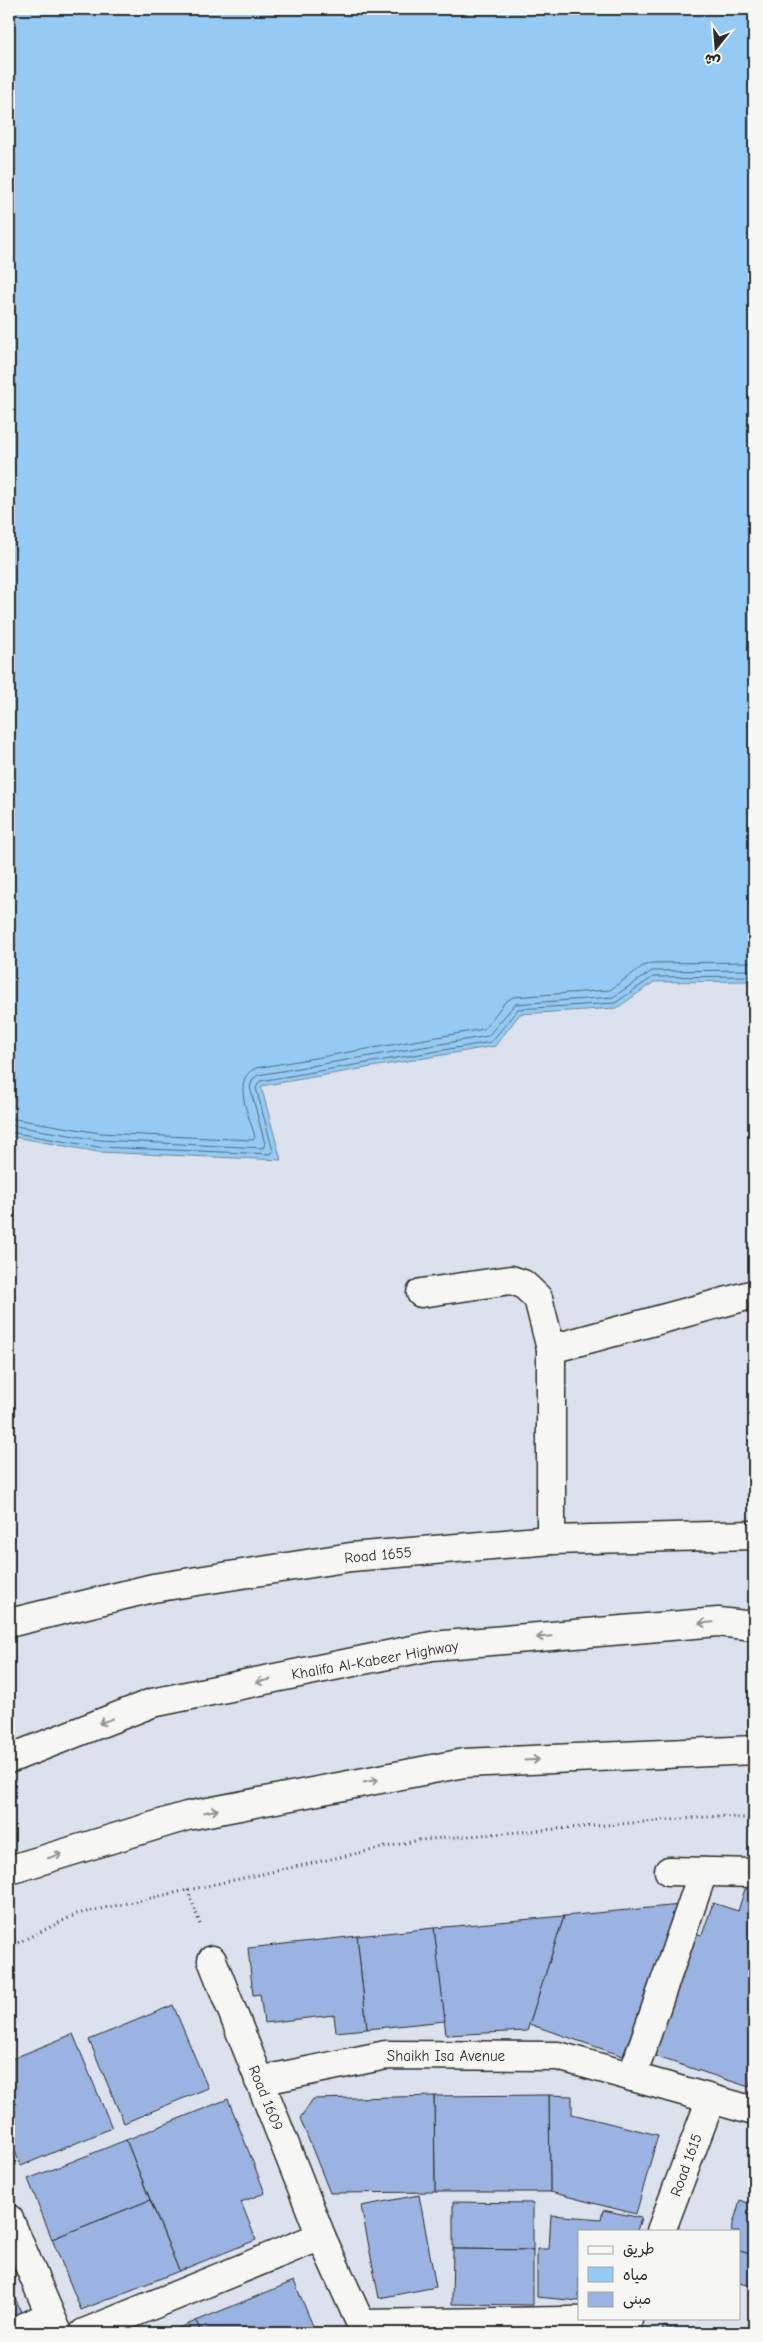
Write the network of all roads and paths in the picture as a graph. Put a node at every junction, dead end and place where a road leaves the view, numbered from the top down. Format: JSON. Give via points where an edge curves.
{"nodes":[{"id":1,"x":420,"y":1293,"type":"dead end"},
{"id":2,"x":754,"y":1294,"type":"edge"},
{"id":3,"x":551,"y":1349,"type":"junction"},
{"id":4,"x":754,"y":1535,"type":"edge"},
{"id":5,"x":552,"y":1540,"type":"junction"},
{"id":6,"x":9,"y":1624,"type":"edge"},
{"id":7,"x":754,"y":1626,"type":"edge"},
{"id":8,"x":754,"y":1750,"type":"edge"},
{"id":9,"x":9,"y":1759,"type":"edge"},
{"id":10,"x":754,"y":1818,"type":"edge"},
{"id":11,"x":9,"y":1870,"type":"edge"},
{"id":12,"x":669,"y":1871,"type":"dead end"},
{"id":13,"x":704,"y":1872,"type":"junction"},
{"id":14,"x":754,"y":1873,"type":"edge"},
{"id":15,"x":188,"y":1890,"type":"junction"},
{"id":16,"x":9,"y":1946,"type":"edge"},
{"id":17,"x":212,"y":1960,"type":"joint"},
{"id":18,"x":632,"y":2076,"type":"junction"},
{"id":19,"x":259,"y":2081,"type":"junction"},
{"id":20,"x":710,"y":2099,"type":"junction"},
{"id":21,"x":754,"y":2111,"type":"edge"},
{"id":22,"x":9,"y":2219,"type":"edge"},
{"id":23,"x":661,"y":2230,"type":"edge"},
{"id":24,"x":321,"y":2236,"type":"junction"},
{"id":25,"x":627,"y":2324,"type":"edge"},
{"id":26,"x":54,"y":2325,"type":"edge"},
{"id":27,"x":363,"y":2329,"type":"edge"},
{"id":28,"x":9,"y":2333,"type":"edge"},
{"id":29,"x":84,"y":2333,"type":"edge"}],
"edges":[{"from":1,"to":3,"type":"street","via":[[511,1280],[523,1284],[538,1298]]},
{"from":2,"to":3,"type":"street"},
{"from":3,"to":5,"type":"street"},
{"from":4,"to":5,"type":"street","name":"Road 1655"},
{"from":5,"to":6,"type":"street","name":"Road 1655","via":[[332,1560],[153,1588]]},
{"from":7,"to":9,"type":"street","name":"Khalifa Al-Kabeer Highway","one_way":true,"via":[[718,1622],[432,1646],[152,1703]]},
{"from":11,"to":8,"type":"street","one_way":true,"via":[[187,1816],[464,1763]]},
{"from":10,"to":15,"type":"path","via":[[719,1816],[419,1840]]},
{"from":12,"to":13,"type":"street"},
{"from":13,"to":14,"type":"street"},
{"from":13,"to":18,"type":"street"},
{"from":15,"to":16,"type":"path","via":[[77,1914]]},
{"from":15,"to":17,"type":"path"},
{"from":17,"to":19,"type":"street","name":"Road 1609"},
{"from":18,"to":19,"type":"street","name":"Shaikh Isa Avenue","via":[[558,2056],[386,2055]]},
{"from":18,"to":20,"type":"street","name":"Shaikh Isa Avenue"},
{"from":19,"to":24,"type":"street","name":"Road 1609"},
{"from":20,"to":21,"type":"street","name":"Shaikh Isa Avenue"},
{"from":20,"to":23,"type":"street","name":"Road 1615"},
{"from":22,"to":26,"type":"street"},
{"from":24,"to":27,"type":"street","name":"Road 1609"},
{"from":24,"to":29,"type":"street"},
{"from":25,"to":27,"type":"street"},
{"from":26,"to":28,"type":"street"}]}
